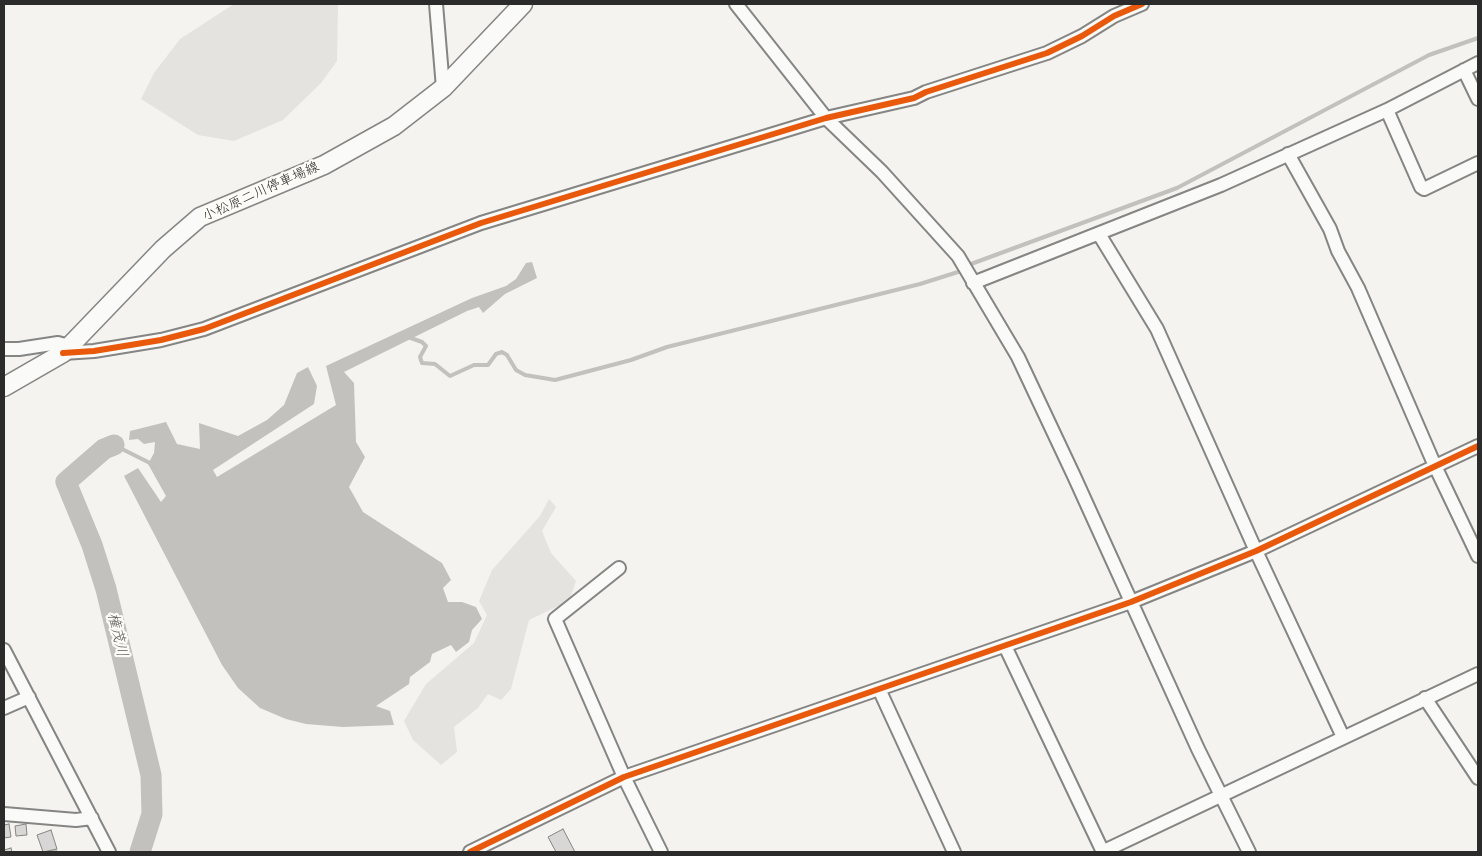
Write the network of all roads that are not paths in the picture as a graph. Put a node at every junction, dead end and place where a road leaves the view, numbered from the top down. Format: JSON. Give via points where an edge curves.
{"nodes":[{"id":1,"x":436,"y":4,"type":"edge"},
{"id":2,"x":523,"y":4,"type":"edge"},
{"id":3,"x":736,"y":4,"type":"edge"},
{"id":4,"x":1142,"y":4,"type":"edge"},
{"id":5,"x":1114,"y":10,"type":"edge"},
{"id":6,"x":1478,"y":63,"type":"edge"},
{"id":7,"x":1464,"y":70,"type":"junction"},
{"id":8,"x":443,"y":88,"type":"junction"},
{"id":9,"x":1478,"y":99,"type":"edge"},
{"id":10,"x":1386,"y":110,"type":"junction"},
{"id":11,"x":826,"y":118,"type":"junction"},
{"id":12,"x":1288,"y":154,"type":"junction"},
{"id":13,"x":1478,"y":163,"type":"edge"},
{"id":14,"x":1099,"y":234,"type":"junction"},
{"id":15,"x":971,"y":279,"type":"junction"},
{"id":16,"x":4,"y":348,"type":"edge"},
{"id":17,"x":66,"y":350,"type":"junction"},
{"id":18,"x":4,"y":387,"type":"edge"},
{"id":19,"x":1478,"y":446,"type":"edge"},
{"id":20,"x":1436,"y":466,"type":"junction"},
{"id":21,"x":1256,"y":551,"type":"junction"},
{"id":22,"x":1478,"y":556,"type":"edge"},
{"id":23,"x":619,"y":568,"type":"dead end"},
{"id":24,"x":1131,"y":602,"type":"junction"},
{"id":25,"x":1006,"y":646,"type":"junction"},
{"id":26,"x":4,"y":650,"type":"edge"},
{"id":27,"x":1478,"y":674,"type":"edge"},
{"id":28,"x":879,"y":689,"type":"junction"},
{"id":29,"x":29,"y":697,"type":"junction"},
{"id":30,"x":1425,"y":698,"type":"junction"},
{"id":31,"x":4,"y":708,"type":"edge"},
{"id":32,"x":1343,"y":737,"type":"junction"},
{"id":33,"x":624,"y":777,"type":"junction"},
{"id":34,"x":1478,"y":778,"type":"edge"},
{"id":35,"x":1222,"y":795,"type":"junction"},
{"id":36,"x":4,"y":814,"type":"edge"},
{"id":37,"x":92,"y":818,"type":"junction"},
{"id":38,"x":110,"y":852,"type":"edge"},
{"id":39,"x":470,"y":852,"type":"edge"},
{"id":40,"x":661,"y":852,"type":"edge"},
{"id":41,"x":954,"y":852,"type":"edge"},
{"id":42,"x":1102,"y":852,"type":"edge"},
{"id":43,"x":1249,"y":852,"type":"edge"}],
"edges":[{"from":1,"to":8,"type":"street"},
{"from":2,"to":8,"type":"main road","name":"小松原二川停車場線"},
{"from":3,"to":11,"type":"street"},
{"from":4,"to":5,"type":"street"},
{"from":5,"to":11,"type":"street","via":[[1082,36],[1047,53],[914,98]]},
{"from":6,"to":7,"type":"street"},
{"from":7,"to":9,"type":"street"},
{"from":7,"to":10,"type":"street"},
{"from":8,"to":17,"type":"main road","name":"小松原二川停車場線","via":[[394,126],[324,165],[200,217],[162,249]]},
{"from":10,"to":12,"type":"street"},
{"from":10,"to":13,"type":"street","via":[[1424,189]]},
{"from":11,"to":15,"type":"street","via":[[882,172],[962,263]]},
{"from":11,"to":17,"type":"street","via":[[481,223],[204,329],[94,351]]},
{"from":12,"to":14,"type":"street"},
{"from":12,"to":20,"type":"street","via":[[1330,229],[1358,288]]},
{"from":14,"to":15,"type":"street"},
{"from":14,"to":21,"type":"street","via":[[1157,329]]},
{"from":15,"to":24,"type":"street","via":[[1018,357]]},
{"from":16,"to":17,"type":"street","via":[[58,343]]},
{"from":17,"to":18,"type":"main road","name":"小松原二川停車場線"},
{"from":19,"to":20,"type":"street"},
{"from":20,"to":21,"type":"street"},
{"from":20,"to":22,"type":"street"},
{"from":21,"to":24,"type":"street"},
{"from":21,"to":32,"type":"street"},
{"from":23,"to":33,"type":"street","via":[[555,619]]},
{"from":24,"to":25,"type":"street"},
{"from":24,"to":35,"type":"street"},
{"from":25,"to":28,"type":"street"},
{"from":25,"to":42,"type":"street"},
{"from":26,"to":29,"type":"street"},
{"from":27,"to":30,"type":"street"},
{"from":28,"to":33,"type":"street"},
{"from":28,"to":41,"type":"street"},
{"from":29,"to":31,"type":"street"},
{"from":29,"to":37,"type":"street"},
{"from":30,"to":32,"type":"street"},
{"from":30,"to":34,"type":"street"},
{"from":32,"to":35,"type":"street"},
{"from":33,"to":39,"type":"street"},
{"from":33,"to":40,"type":"street"},
{"from":35,"to":42,"type":"street"},
{"from":35,"to":43,"type":"street"},
{"from":36,"to":37,"type":"street","via":[[76,820]]},
{"from":37,"to":38,"type":"street"}]}
